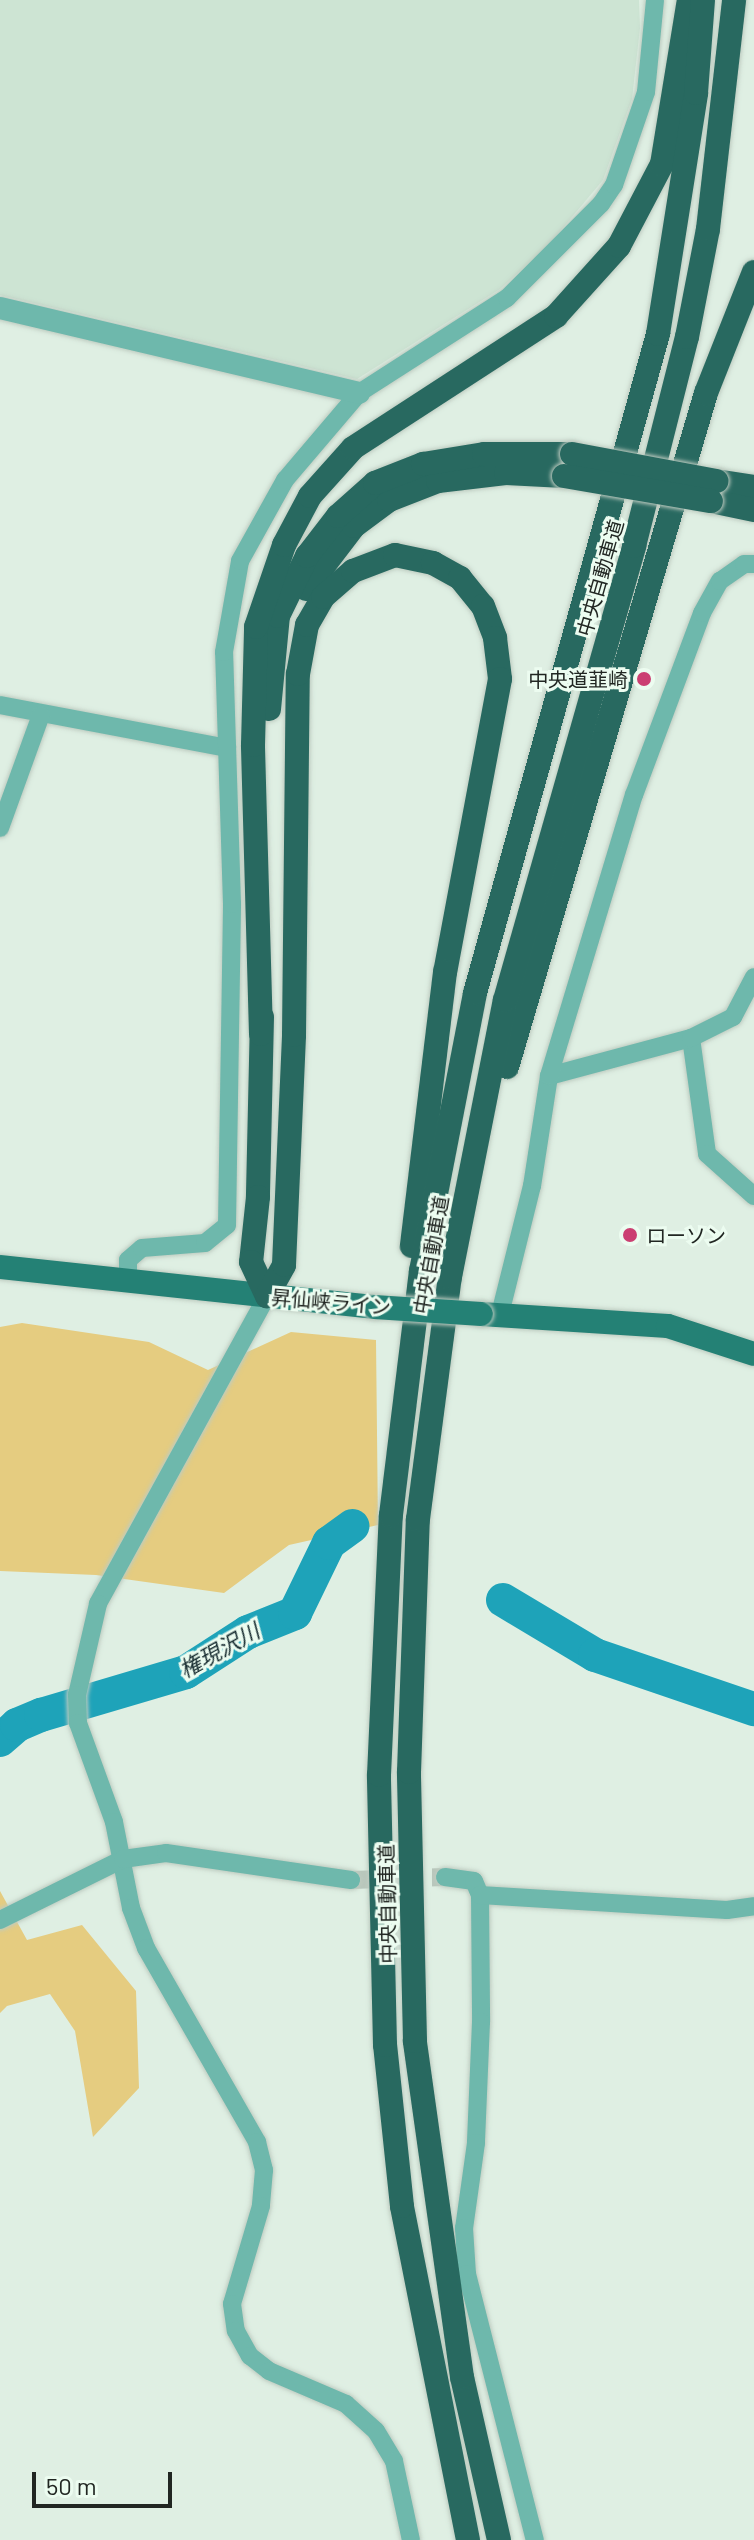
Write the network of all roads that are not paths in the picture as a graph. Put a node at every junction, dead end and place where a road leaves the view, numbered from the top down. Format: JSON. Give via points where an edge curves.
{"nodes":[{"id":1,"x":655,"y":0,"type":"edge"},
{"id":2,"x":689,"y":0,"type":"edge"},
{"id":3,"x":703,"y":0,"type":"edge"},
{"id":4,"x":734,"y":0,"type":"edge"},
{"id":5,"x":754,"y":272,"type":"edge"},
{"id":6,"x":0,"y":308,"type":"edge"},
{"id":7,"x":359,"y":393,"type":"junction"},
{"id":8,"x":568,"y":465,"type":"junction"},
{"id":9,"x":754,"y":487,"type":"edge"},
{"id":10,"x":714,"y":491,"type":"junction"},
{"id":11,"x":754,"y":510,"type":"edge"},
{"id":12,"x":754,"y":564,"type":"edge"},
{"id":13,"x":0,"y":705,"type":"edge"},
{"id":14,"x":41,"y":715,"type":"junction"},
{"id":15,"x":227,"y":748,"type":"junction"},
{"id":16,"x":0,"y":828,"type":"edge"},
{"id":17,"x":754,"y":977,"type":"edge"},
{"id":18,"x":261,"y":1034,"type":"junction"},
{"id":19,"x":294,"y":1035,"type":"junction"},
{"id":20,"x":691,"y":1038,"type":"junction"},
{"id":21,"x":549,"y":1076,"type":"junction"},
{"id":22,"x":754,"y":1196,"type":"edge"},
{"id":23,"x":464,"y":1204,"type":"junction"},
{"id":24,"x":0,"y":1267,"type":"edge"},
{"id":25,"x":128,"y":1277,"type":"junction"},
{"id":26,"x":267,"y":1296,"type":"junction"},
{"id":27,"x":490,"y":1314,"type":"junction"},
{"id":28,"x":754,"y":1354,"type":"edge"},
{"id":29,"x":405,"y":1380,"type":"junction"},
{"id":30,"x":123,"y":1859,"type":"junction"},
{"id":31,"x":445,"y":1877,"type":"tunnel mouth"},
{"id":32,"x":351,"y":1880,"type":"tunnel mouth"},
{"id":33,"x":480,"y":1895,"type":"junction"},
{"id":34,"x":754,"y":1906,"type":"edge"},
{"id":35,"x":0,"y":1920,"type":"edge"},
{"id":36,"x":411,"y":2540,"type":"edge"},
{"id":37,"x":468,"y":2540,"type":"edge"},
{"id":38,"x":499,"y":2540,"type":"edge"},
{"id":39,"x":535,"y":2540,"type":"edge"}],
"edges":[{"from":1,"to":7,"type":"street","via":[[646,92],[614,185],[601,204],[507,298]]},
{"from":2,"to":18,"type":"highway","via":[[662,164],[619,246],[556,316],[353,448],[310,496],[284,545],[256,627],[253,745]]},
{"from":3,"to":29,"type":"highway","name":"中央自動車道","via":[[696,93],[658,334],[475,993]]},
{"from":4,"to":23,"type":"highway","name":"中央自動車道","via":[[708,229],[687,337],[634,546],[517,955]]},
{"from":5,"to":23,"type":"highway","via":[[706,393]]},
{"from":6,"to":7,"type":"street"},
{"from":7,"to":15,"type":"street","via":[[285,480],[240,561],[224,652]]},
{"from":8,"to":10,"type":"highway","bridge":true},
{"from":8,"to":18,"type":"highway","via":[[484,454],[423,464],[375,483],[338,516],[307,556],[278,616],[266,732]]},
{"from":8,"to":19,"type":"highway","via":[[438,481],[389,500],[354,526],[313,574],[291,621],[281,690]]},
{"from":9,"to":10,"type":"highway"},
{"from":10,"to":11,"type":"highway"},
{"from":12,"to":21,"type":"street","via":[[744,564],[720,581],[702,613],[634,795]]},
{"from":13,"to":14,"type":"street"},
{"from":14,"to":15,"type":"street"},
{"from":14,"to":16,"type":"street"},
{"from":15,"to":25,"type":"street","via":[[232,904],[227,1225],[205,1243],[142,1248],[128,1260]]},
{"from":17,"to":20,"type":"street","via":[[733,1017]]},
{"from":18,"to":26,"type":"highway","via":[[258,1197],[251,1262]]},
{"from":19,"to":26,"type":"highway","via":[[284,1265]]},
{"from":19,"to":29,"type":"highway","via":[[298,674],[307,625],[323,597],[353,571],[395,555],[433,563],[460,578],[483,606],[495,638],[500,679],[435,1047],[415,1197]]},
{"from":20,"to":21,"type":"street"},
{"from":20,"to":22,"type":"street","via":[[707,1154]]},
{"from":21,"to":27,"type":"street","via":[[532,1186]]},
{"from":23,"to":38,"type":"highway","name":"中央自動車道","via":[[418,1519],[411,1649],[409,1913],[415,2041],[433,2199],[462,2377]]},
{"from":24,"to":25,"type":"main road","name":"昇仙峡ライン"},
{"from":25,"to":26,"type":"main road","name":"昇仙峡ライン"},
{"from":26,"to":27,"type":"main road","name":"昇仙峡ライン","bridge":true},
{"from":26,"to":30,"type":"street","via":[[98,1604],[77,1695],[78,1723]]},
{"from":27,"to":28,"type":"main road","name":"昇仙峡ライン","via":[[668,1326]]},
{"from":29,"to":37,"type":"highway","name":"中央自動車道","via":[[382,1648],[379,1915],[385,2045],[402,2206]]},
{"from":30,"to":32,"type":"street","via":[[193,1854]]},
{"from":30,"to":35,"type":"street"},
{"from":30,"to":36,"type":"street","via":[[131,1908],[146,1948],[257,2142],[264,2170],[261,2206],[232,2304],[236,2331],[250,2356],[269,2371],[346,2404],[376,2431],[394,2461]]},
{"from":31,"to":33,"type":"street","via":[[474,1881]]},
{"from":33,"to":34,"type":"street","via":[[727,1910]]},
{"from":33,"to":39,"type":"street","via":[[481,2022],[476,2143],[464,2228],[467,2274]]}]}
